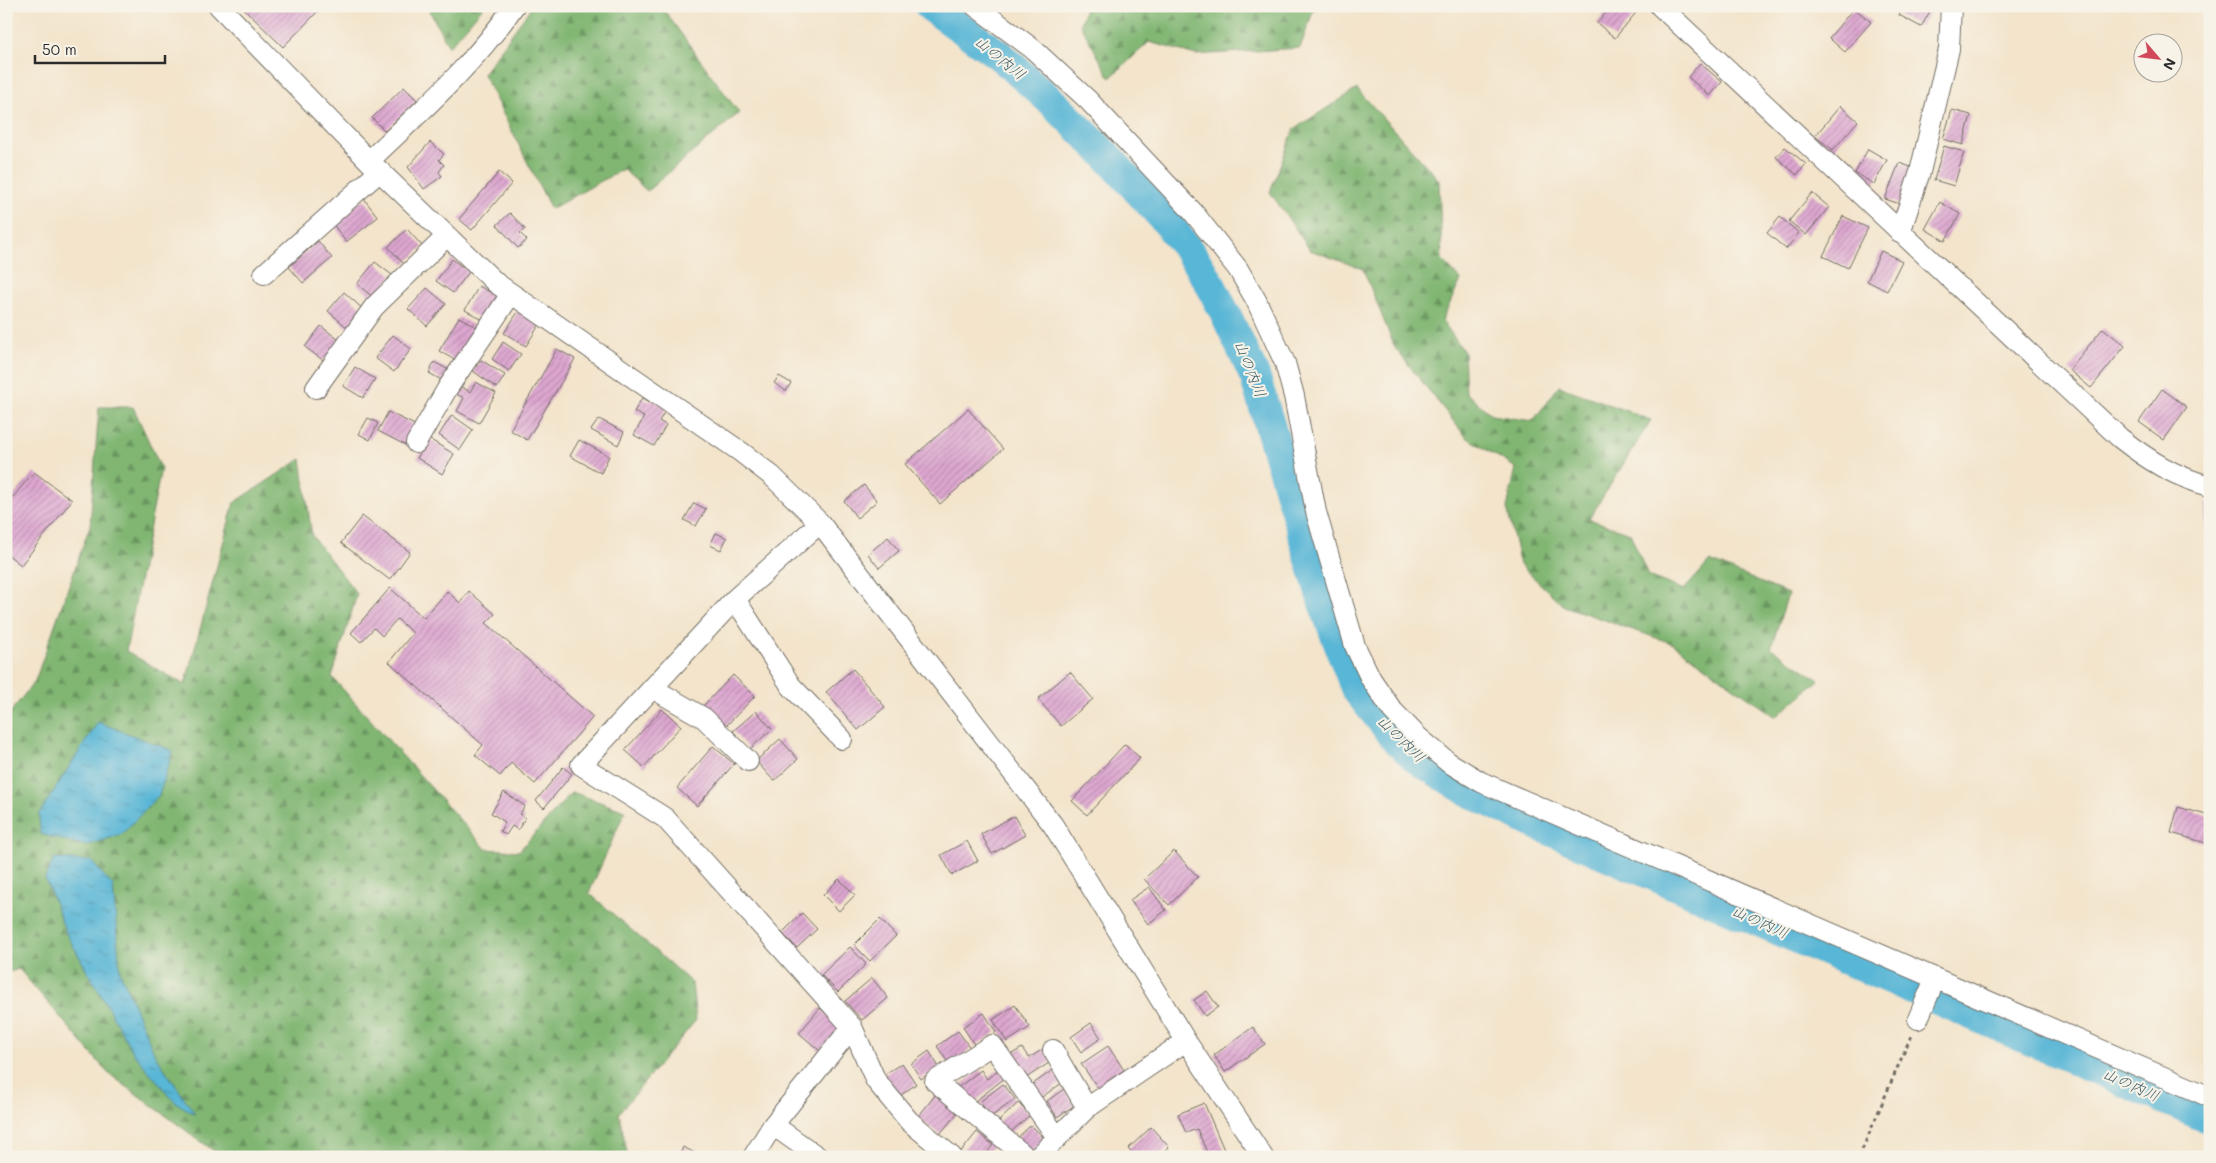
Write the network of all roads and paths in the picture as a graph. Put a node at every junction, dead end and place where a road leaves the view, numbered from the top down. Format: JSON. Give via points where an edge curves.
{"nodes":[{"id":1,"x":219,"y":6,"type":"edge"},
{"id":2,"x":514,"y":6,"type":"edge"},
{"id":3,"x":975,"y":6,"type":"edge"},
{"id":4,"x":1660,"y":6,"type":"edge"},
{"id":5,"x":1951,"y":6,"type":"edge"},
{"id":6,"x":374,"y":166,"type":"junction"},
{"id":7,"x":1900,"y":233,"type":"junction"},
{"id":8,"x":447,"y":236,"type":"junction"},
{"id":9,"x":264,"y":274,"type":"dead end"},
{"id":10,"x":511,"y":294,"type":"junction"},
{"id":11,"x":316,"y":388,"type":"dead end"},
{"id":12,"x":416,"y":443,"type":"dead end"},
{"id":13,"x":2210,"y":486,"type":"edge"},
{"id":14,"x":820,"y":523,"type":"junction"},
{"id":15,"x":735,"y":599,"type":"junction"},
{"id":16,"x":652,"y":688,"type":"junction"},
{"id":17,"x":842,"y":739,"type":"dead end"},
{"id":18,"x":748,"y":761,"type":"dead end"},
{"id":19,"x":1935,"y":979,"type":"junction"},
{"id":20,"x":1918,"y":1019,"type":"joint"},
{"id":21,"x":852,"y":1027,"type":"junction"},
{"id":22,"x":1186,"y":1041,"type":"junction"},
{"id":23,"x":1052,"y":1050,"type":"dead end"},
{"id":24,"x":2210,"y":1098,"type":"edge"},
{"id":25,"x":1087,"y":1108,"type":"junction"},
{"id":26,"x":773,"y":1125,"type":"junction"},
{"id":27,"x":1057,"y":1137,"type":"junction"},
{"id":28,"x":753,"y":1157,"type":"edge"},
{"id":29,"x":818,"y":1157,"type":"edge"},
{"id":30,"x":952,"y":1157,"type":"edge"},
{"id":31,"x":1026,"y":1157,"type":"edge"},
{"id":32,"x":1038,"y":1157,"type":"edge"},
{"id":33,"x":1263,"y":1157,"type":"edge"},
{"id":34,"x":1859,"y":1157,"type":"edge"}],
"edges":[{"from":1,"to":6,"type":"street"},
{"from":2,"to":6,"type":"street"},
{"from":3,"to":19,"type":"street","via":[[1033,50],[1088,100],[1194,212],[1242,277],[1271,331],[1290,380],[1316,512],[1354,646],[1392,710],[1418,738],[1481,782]]},
{"from":4,"to":7,"type":"street"},
{"from":5,"to":7,"type":"street","via":[[1949,49],[1920,172]]},
{"from":6,"to":8,"type":"street"},
{"from":6,"to":9,"type":"street"},
{"from":7,"to":13,"type":"street","via":[[2120,438],[2166,470]]},
{"from":8,"to":10,"type":"street"},
{"from":8,"to":11,"type":"street","via":[[374,307]]},
{"from":10,"to":12,"type":"street","via":[[447,389]]},
{"from":10,"to":14,"type":"street","via":[[741,452],[772,476]]},
{"from":14,"to":15,"type":"street"},
{"from":14,"to":22,"type":"street","via":[[1053,825]]},
{"from":15,"to":16,"type":"street"},
{"from":15,"to":17,"type":"street","via":[[791,686]]},
{"from":16,"to":18,"type":"street","via":[[704,718]]},
{"from":16,"to":21,"type":"street","via":[[581,766],[665,818]]},
{"from":19,"to":20,"type":"street"},
{"from":19,"to":24,"type":"street"},
{"from":20,"to":34,"type":"path"},
{"from":21,"to":26,"type":"street"},
{"from":21,"to":30,"type":"street","via":[[876,1081],[909,1121]]},
{"from":22,"to":25,"type":"street"},
{"from":22,"to":33,"type":"street"},
{"from":23,"to":25,"type":"street"},
{"from":25,"to":27,"type":"street"},
{"from":26,"to":28,"type":"street"},
{"from":26,"to":29,"type":"street"},
{"from":27,"to":31,"type":"street","via":[[992,1045],[935,1081]]},
{"from":27,"to":32,"type":"street"}]}
